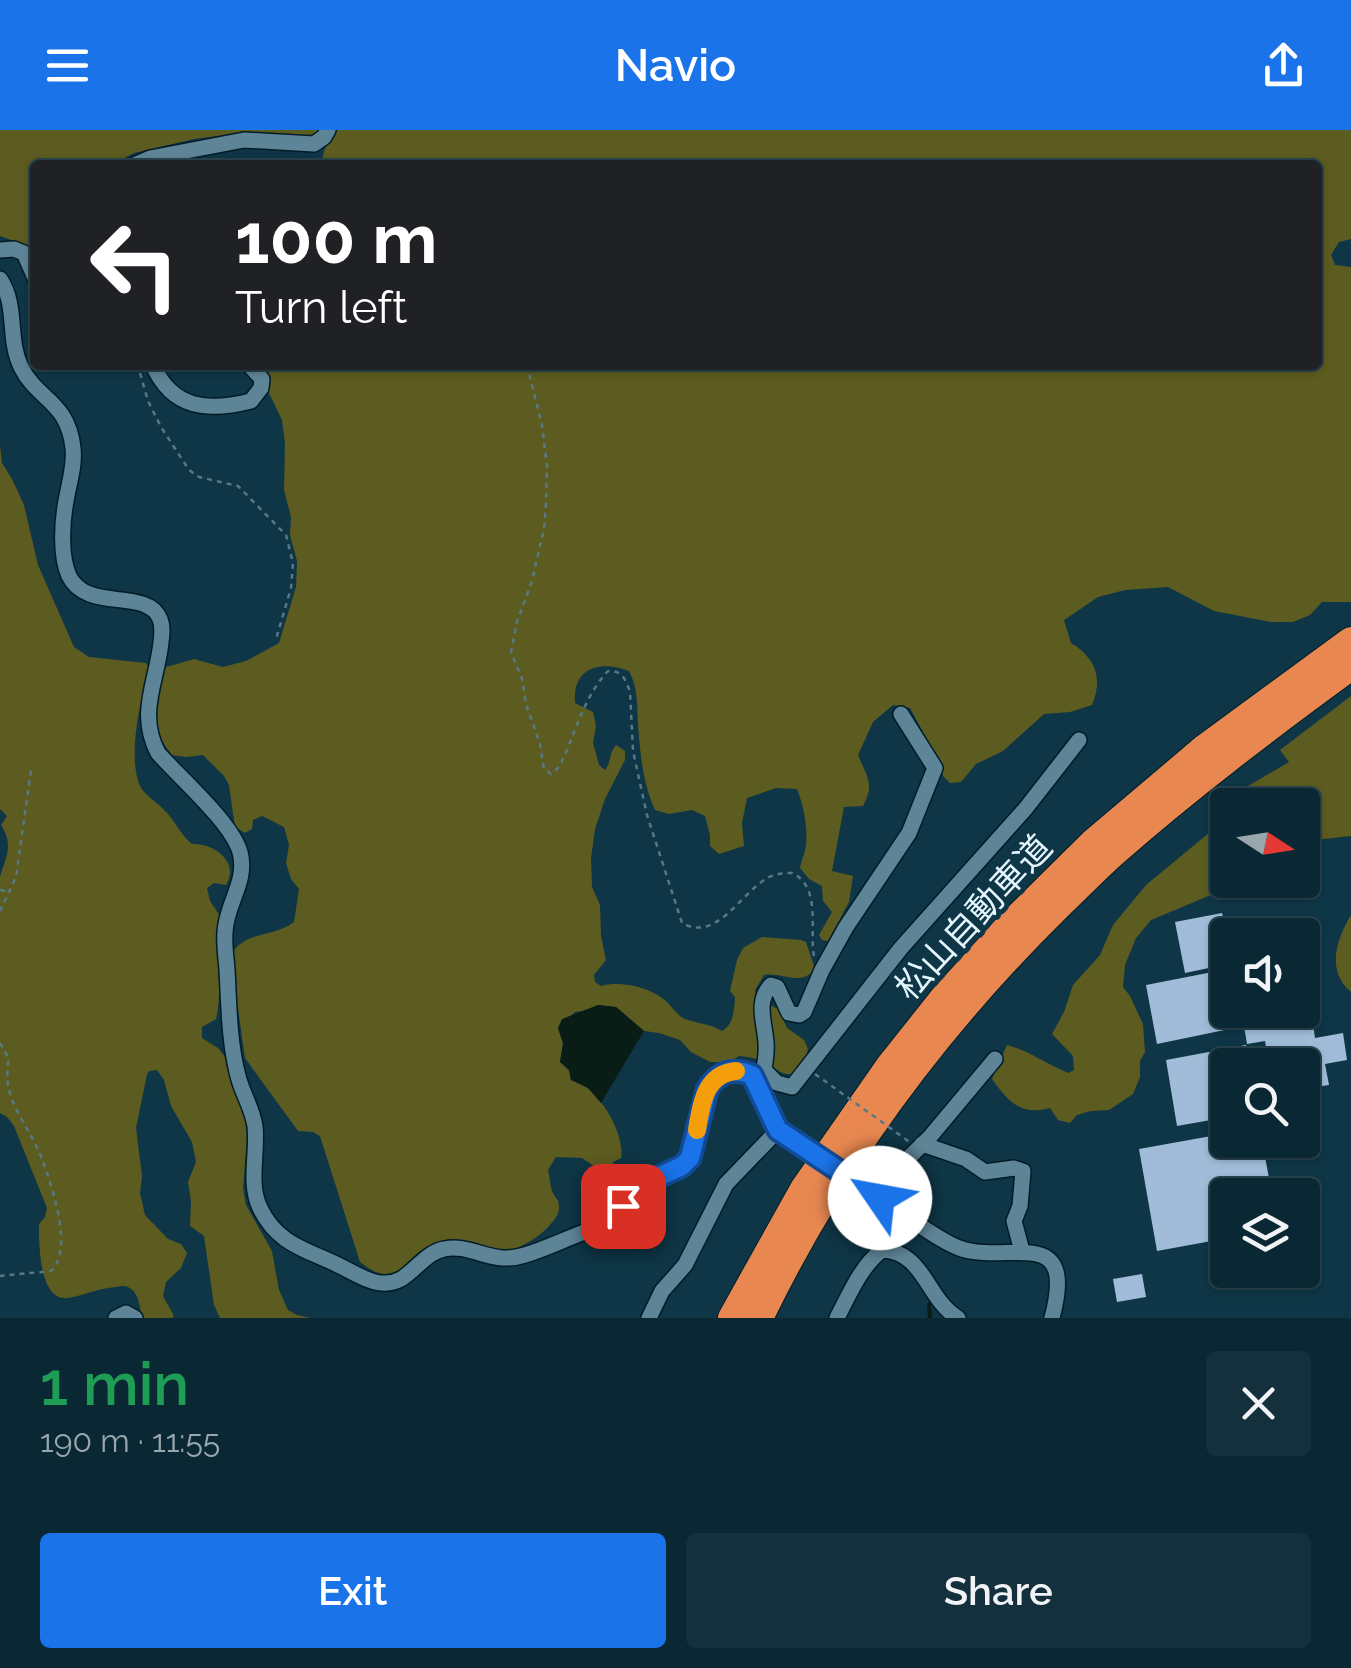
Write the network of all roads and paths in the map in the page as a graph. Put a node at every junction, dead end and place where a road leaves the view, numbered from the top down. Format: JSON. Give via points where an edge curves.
{"nodes":[{"id":1,"x":328,"y":130,"type":"edge"},
{"id":2,"x":144,"y":160,"type":"edge"},
{"id":3,"x":0,"y":250,"type":"edge"},
{"id":4,"x":30,"y":263,"type":"edge"},
{"id":5,"x":0,"y":279,"type":"edge"},
{"id":6,"x":140,"y":370,"type":"edge"},
{"id":7,"x":155,"y":370,"type":"edge"},
{"id":8,"x":255,"y":370,"type":"edge"},
{"id":9,"x":528,"y":370,"type":"edge"},
{"id":10,"x":276,"y":639,"type":"dead end"},
{"id":11,"x":1351,"y":641,"type":"edge"},
{"id":12,"x":1351,"y":666,"type":"edge"},
{"id":13,"x":900,"y":714,"type":"dead end"},
{"id":14,"x":1079,"y":740,"type":"dead end"},
{"id":15,"x":31,"y":770,"type":"dead end"},
{"id":16,"x":0,"y":890,"type":"edge"},
{"id":17,"x":11,"y":892,"type":"junction"},
{"id":18,"x":0,"y":911,"type":"edge"},
{"id":19,"x":822,"y":970,"type":"junction"},
{"id":20,"x":0,"y":1042,"type":"edge"},
{"id":21,"x":996,"y":1059,"type":"dead end"},
{"id":22,"x":758,"y":1072,"type":"junction"},
{"id":23,"x":816,"y":1074,"type":"dead end"},
{"id":24,"x":780,"y":1132,"type":"junction"},
{"id":25,"x":917,"y":1143,"type":"junction"},
{"id":26,"x":878,"y":1196,"type":"junction"},
{"id":27,"x":1022,"y":1251,"type":"junction"},
{"id":28,"x":909,"y":1260,"type":"junction"},
{"id":29,"x":0,"y":1276,"type":"edge"},
{"id":30,"x":840,"y":1313,"type":"edge"},
{"id":31,"x":116,"y":1318,"type":"edge"},
{"id":32,"x":134,"y":1318,"type":"edge"},
{"id":33,"x":649,"y":1318,"type":"edge"},
{"id":34,"x":732,"y":1318,"type":"edge"},
{"id":35,"x":759,"y":1318,"type":"edge"},
{"id":36,"x":859,"y":1318,"type":"edge"},
{"id":37,"x":958,"y":1318,"type":"edge"},
{"id":38,"x":1052,"y":1318,"type":"edge"}],
"edges":[{"from":1,"to":2,"type":"street","via":[[314,144],[244,140]]},
{"from":3,"to":4,"type":"street","via":[[24,253]]},
{"from":5,"to":22,"type":"street","via":[[12,306],[21,368],[59,408],[73,446],[64,522],[71,581],[96,597],[138,603],[160,616],[150,738],[230,830],[240,851],[240,881],[224,928],[232,1045],[255,1124],[255,1193],[285,1241],[366,1280],[389,1284],[445,1248],[508,1260],[544,1249],[613,1220],[648,1182],[682,1166],[713,1080],[730,1071]]},
{"from":6,"to":10,"type":"path","via":[[148,402],[189,470],[238,486],[286,535],[291,588]]},
{"from":7,"to":8,"type":"street","via":[[171,393],[204,406],[251,401],[261,388]]},
{"from":9,"to":19,"type":"path","via":[[542,425],[546,503],[512,652],[544,769],[551,774],[559,768],[594,686],[617,672],[630,691],[640,783],[682,923],[709,926],[770,877],[792,873],[810,892],[813,954]]},
{"from":11,"to":34,"type":"highway","name":"松山自動車道","via":[[1204,748],[1010,925],[889,1067],[804,1189]]},
{"from":12,"to":35,"type":"highway","name":"松山自動車道","via":[[1109,856],[961,1008],[824,1198]]},
{"from":13,"to":19,"type":"street","via":[[935,768],[909,833]]},
{"from":14,"to":22,"type":"street","via":[[792,1086]]},
{"from":15,"to":17,"type":"path"},
{"from":16,"to":17,"type":"path"},
{"from":17,"to":18,"type":"path"},
{"from":19,"to":22,"type":"street","via":[[800,1014],[789,1013],[777,987],[766,990],[767,1046]]},
{"from":20,"to":29,"type":"path","via":[[8,1059],[6,1086],[42,1159],[62,1238],[51,1271]]},
{"from":21,"to":25,"type":"street"},
{"from":22,"to":24,"type":"street"},
{"from":23,"to":25,"type":"path","bridge":true},
{"from":24,"to":26,"type":"street","bridge":true},
{"from":24,"to":33,"type":"street","via":[[726,1184]]},
{"from":25,"to":26,"type":"street"},
{"from":25,"to":27,"type":"street","via":[[966,1158],[985,1172],[1023,1171],[1014,1221]]},
{"from":26,"to":27,"type":"street","via":[[962,1249]]},
{"from":26,"to":28,"type":"path","via":[[866,1218],[906,1239],[915,1250]]},
{"from":27,"to":38,"type":"street","via":[[1041,1255],[1056,1274]]},
{"from":28,"to":30,"type":"street","via":[[890,1250],[874,1256]]},
{"from":28,"to":37,"type":"street"},
{"from":30,"to":36,"type":"street"},
{"from":31,"to":32,"type":"street"}]}
